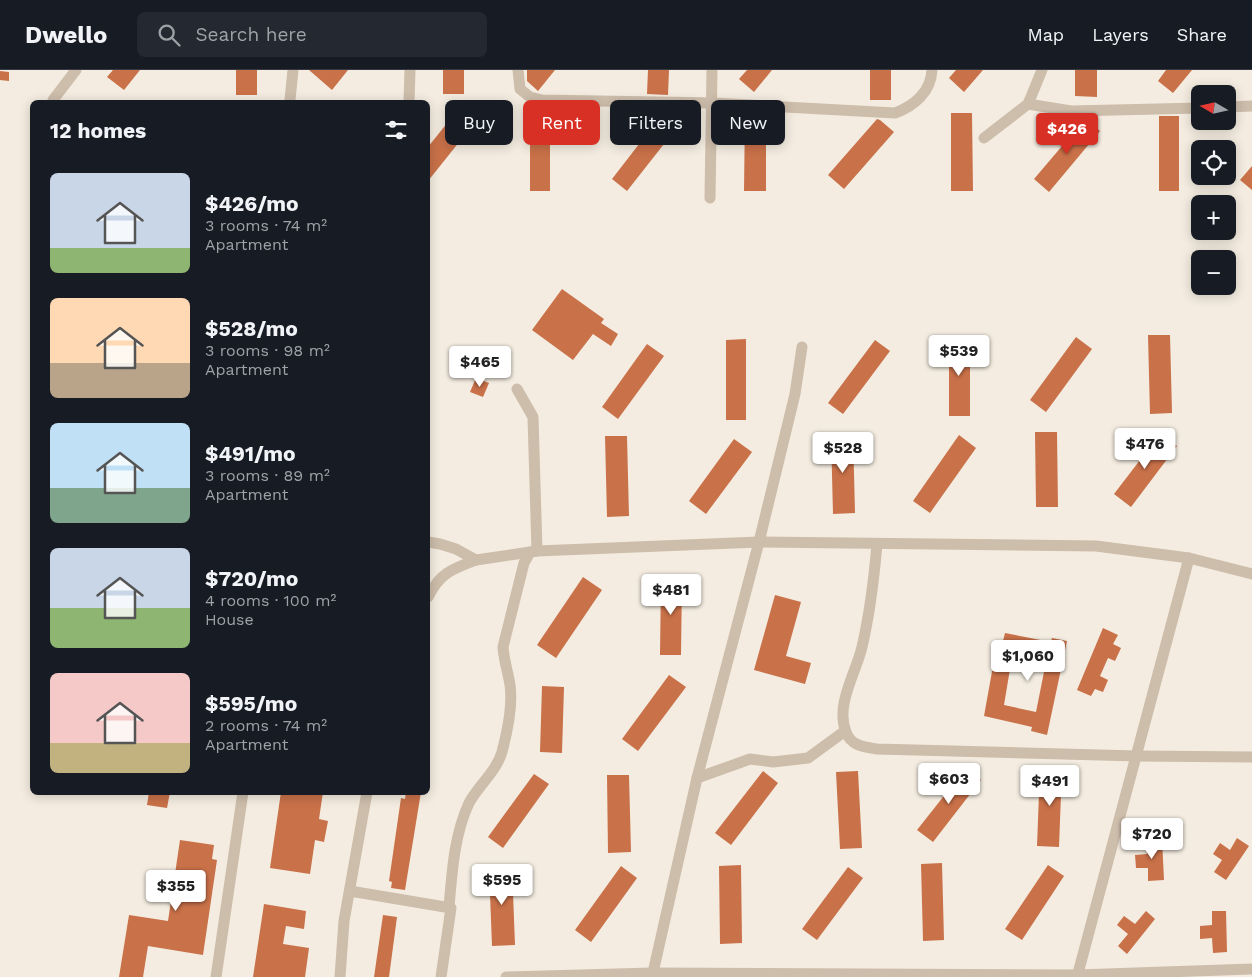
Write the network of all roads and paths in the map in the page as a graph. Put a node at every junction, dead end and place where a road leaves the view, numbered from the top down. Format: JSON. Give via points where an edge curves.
{"nodes":[{"id":1,"x":76,"y":70,"type":"edge"},
{"id":2,"x":293,"y":70,"type":"edge"},
{"id":3,"x":410,"y":70,"type":"edge"},
{"id":4,"x":518,"y":70,"type":"edge"},
{"id":5,"x":712,"y":70,"type":"edge"},
{"id":6,"x":932,"y":70,"type":"edge"},
{"id":7,"x":1042,"y":70,"type":"edge"},
{"id":8,"x":53,"y":100,"type":"dead end"},
{"id":9,"x":290,"y":100,"type":"dead end"},
{"id":10,"x":409,"y":100,"type":"edge"},
{"id":11,"x":714,"y":100,"type":"edge"},
{"id":12,"x":711,"y":103,"type":"edge"},
{"id":13,"x":1028,"y":104,"type":"junction"},
{"id":14,"x":1252,"y":106,"type":"edge"},
{"id":15,"x":785,"y":107,"type":"edge"},
{"id":16,"x":1236,"y":107,"type":"edge"},
{"id":17,"x":1191,"y":108,"type":"edge"},
{"id":18,"x":984,"y":138,"type":"dead end"},
{"id":19,"x":712,"y":145,"type":"edge"},
{"id":20,"x":710,"y":198,"type":"dead end"},
{"id":21,"x":802,"y":347,"type":"dead end"},
{"id":22,"x":517,"y":389,"type":"dead end"},
{"id":23,"x":430,"y":542,"type":"edge"},
{"id":24,"x":759,"y":542,"type":"junction"},
{"id":25,"x":878,"y":544,"type":"junction"},
{"id":26,"x":533,"y":551,"type":"junction"},
{"id":27,"x":1189,"y":558,"type":"junction"},
{"id":28,"x":476,"y":560,"type":"junction"},
{"id":29,"x":1252,"y":574,"type":"edge"},
{"id":30,"x":430,"y":593,"type":"edge"},
{"id":31,"x":845,"y":731,"type":"junction"},
{"id":32,"x":1137,"y":756,"type":"junction"},
{"id":33,"x":1252,"y":757,"type":"edge"},
{"id":34,"x":697,"y":778,"type":"junction"},
{"id":35,"x":243,"y":795,"type":"edge"},
{"id":36,"x":366,"y":795,"type":"edge"},
{"id":37,"x":350,"y":891,"type":"junction"},
{"id":38,"x":449,"y":907,"type":"junction"},
{"id":39,"x":1252,"y":969,"type":"edge"},
{"id":40,"x":652,"y":975,"type":"edge"},
{"id":41,"x":1077,"y":976,"type":"edge"},
{"id":42,"x":216,"y":977,"type":"edge"},
{"id":43,"x":340,"y":977,"type":"edge"},
{"id":44,"x":441,"y":977,"type":"edge"},
{"id":45,"x":506,"y":977,"type":"edge"}],
"edges":[{"from":1,"to":8,"type":"street"},
{"from":2,"to":9,"type":"street"},
{"from":3,"to":10,"type":"street"},
{"from":4,"to":12,"type":"street","via":[[520,89],[530,97],[542,100]]},
{"from":5,"to":11,"type":"street"},
{"from":6,"to":15,"type":"street","via":[[924,94],[909,108],[895,113]]},
{"from":7,"to":13,"type":"street"},
{"from":13,"to":17,"type":"street","via":[[1071,111]]},
{"from":13,"to":18,"type":"street"},
{"from":14,"to":16,"type":"street"},
{"from":19,"to":20,"type":"street"},
{"from":21,"to":24,"type":"street","via":[[795,394]]},
{"from":22,"to":26,"type":"street","via":[[532,417]]},
{"from":23,"to":28,"type":"street"},
{"from":24,"to":25,"type":"street"},
{"from":24,"to":26,"type":"street"},
{"from":24,"to":34,"type":"street"},
{"from":25,"to":27,"type":"street","via":[[1096,546]]},
{"from":25,"to":31,"type":"street","via":[[862,647],[845,699]]},
{"from":26,"to":28,"type":"street"},
{"from":26,"to":38,"type":"street","via":[[524,563],[503,647],[510,699],[501,754],[470,802],[462,821],[453,863]]},
{"from":27,"to":29,"type":"street"},
{"from":27,"to":32,"type":"street"},
{"from":28,"to":30,"type":"street","via":[[438,579]]},
{"from":31,"to":32,"type":"street","via":[[851,741],[877,749]]},
{"from":31,"to":34,"type":"street","via":[[808,758],[773,762],[750,758]]},
{"from":32,"to":33,"type":"street"},
{"from":32,"to":41,"type":"street"},
{"from":34,"to":40,"type":"street"},
{"from":35,"to":42,"type":"street"},
{"from":36,"to":37,"type":"street"},
{"from":37,"to":38,"type":"street"},
{"from":37,"to":43,"type":"street"},
{"from":38,"to":44,"type":"street","via":[[452,914]]},
{"from":39,"to":41,"type":"street"},
{"from":40,"to":41,"type":"street"},
{"from":40,"to":45,"type":"street"}]}
